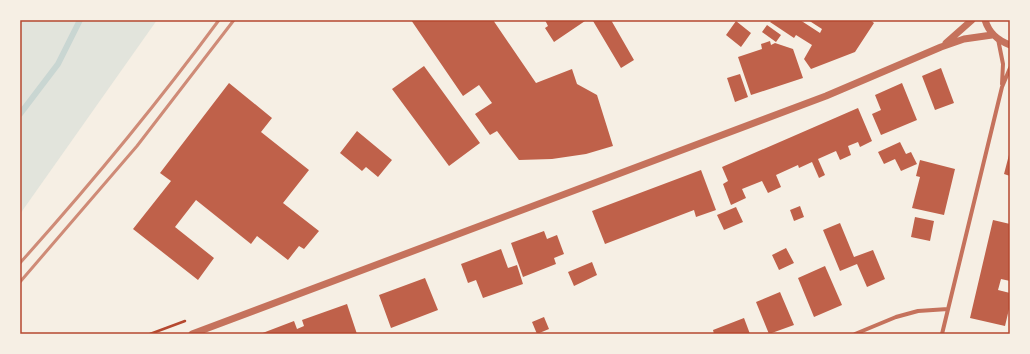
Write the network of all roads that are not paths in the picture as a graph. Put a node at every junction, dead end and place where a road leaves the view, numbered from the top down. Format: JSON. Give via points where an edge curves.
{"nodes":[{"id":1,"x":972,"y":20,"type":"edge"},
{"id":2,"x":985,"y":20,"type":"edge"},
{"id":3,"x":995,"y":37,"type":"junction"},
{"id":4,"x":1010,"y":45,"type":"edge"},
{"id":5,"x":941,"y":47,"type":"junction"},
{"id":6,"x":1010,"y":68,"type":"edge"},
{"id":7,"x":1002,"y":87,"type":"junction"},
{"id":8,"x":948,"y":309,"type":"junction"},
{"id":9,"x":192,"y":334,"type":"edge"},
{"id":10,"x":855,"y":334,"type":"edge"},
{"id":11,"x":942,"y":334,"type":"edge"}],
"edges":[{"from":1,"to":5,"type":"street"},
{"from":2,"to":3,"type":"street"},
{"from":3,"to":4,"type":"street"},
{"from":3,"to":5,"type":"street","via":[[964,39]]},
{"from":3,"to":7,"type":"street","via":[[1003,64]]},
{"from":5,"to":9,"type":"street","via":[[819,99]]},
{"from":6,"to":7,"type":"street"},
{"from":7,"to":8,"type":"street"},
{"from":8,"to":10,"type":"street","via":[[918,311]]},
{"from":8,"to":11,"type":"street"}]}
